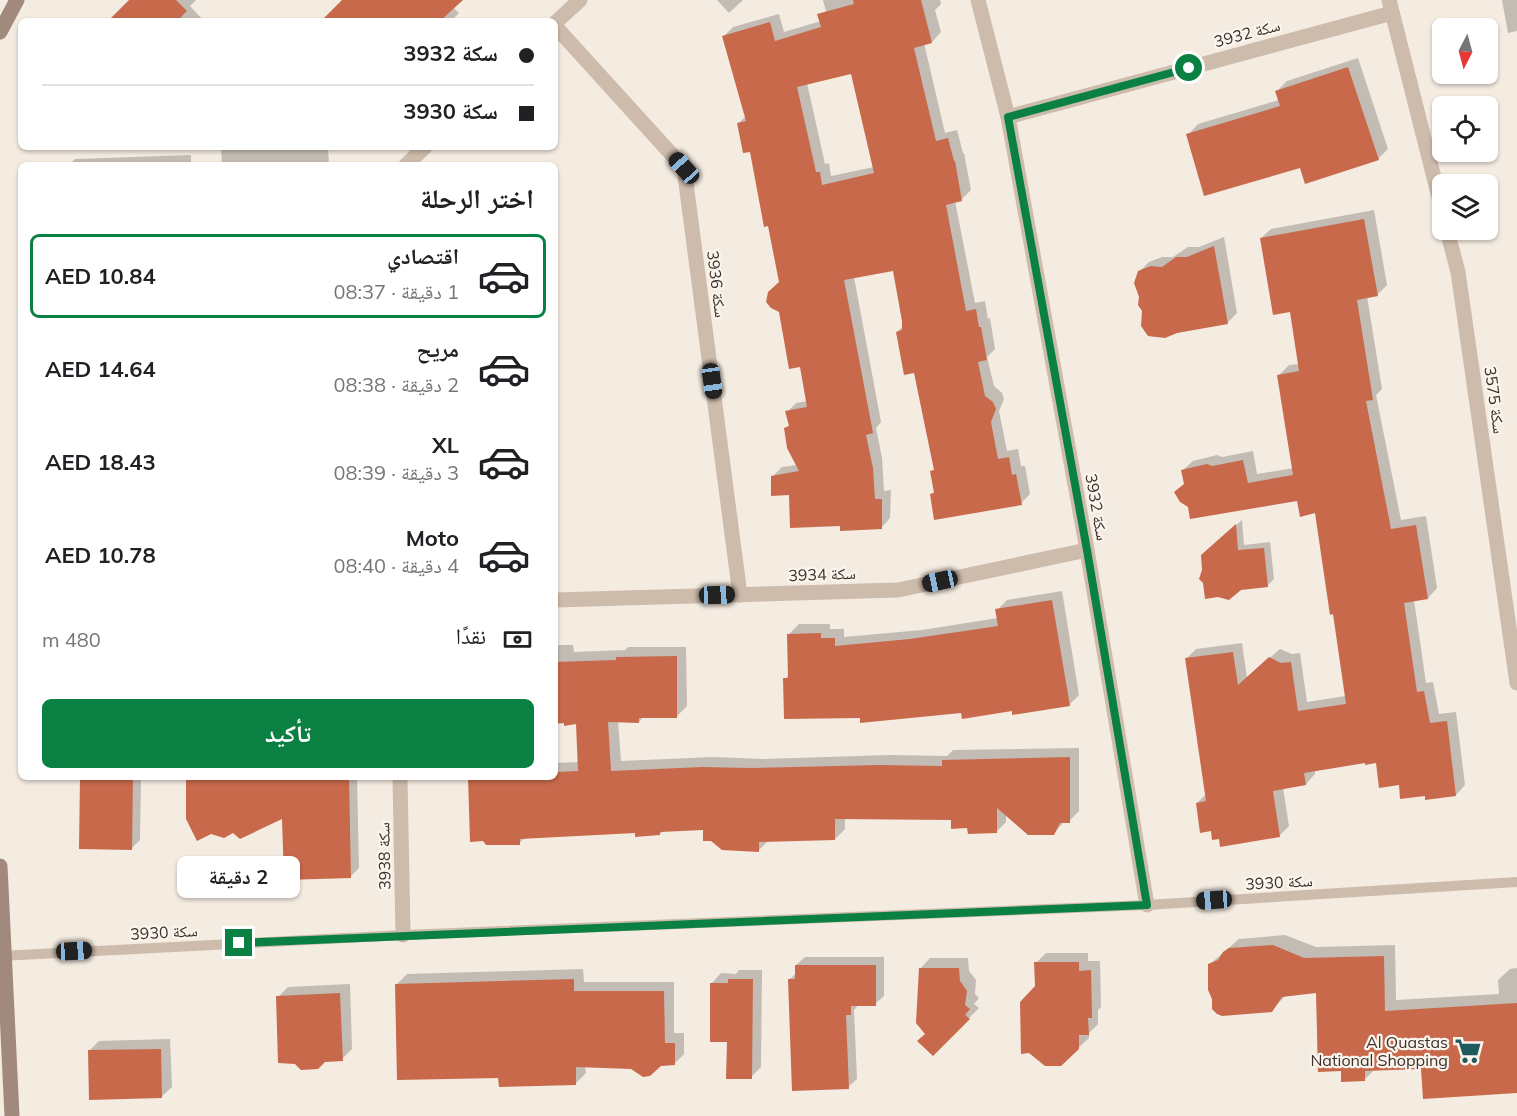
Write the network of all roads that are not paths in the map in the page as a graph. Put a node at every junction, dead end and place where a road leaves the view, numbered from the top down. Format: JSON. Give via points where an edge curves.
{"nodes":[{"id":1,"x":17,"y":0,"type":"edge"},
{"id":2,"x":580,"y":0,"type":"edge"},
{"id":3,"x":978,"y":0,"type":"edge"},
{"id":4,"x":1390,"y":7,"type":"edge"},
{"id":5,"x":558,"y":21,"type":"edge"},
{"id":6,"x":558,"y":27,"type":"edge"},
{"id":7,"x":0,"y":32,"type":"edge"},
{"id":8,"x":1008,"y":117,"type":"junction"},
{"id":9,"x":422,"y":150,"type":"edge"},
{"id":10,"x":409,"y":162,"type":"edge"},
{"id":11,"x":1433,"y":174,"type":"edge"},
{"id":12,"x":1450,"y":240,"type":"edge"},
{"id":13,"x":1087,"y":550,"type":"junction"},
{"id":14,"x":740,"y":595,"type":"junction"},
{"id":15,"x":558,"y":600,"type":"edge"},
{"id":16,"x":1517,"y":682,"type":"edge"},
{"id":17,"x":400,"y":780,"type":"edge"},
{"id":18,"x":0,"y":866,"type":"edge"},
{"id":19,"x":1517,"y":882,"type":"edge"},
{"id":20,"x":1147,"y":905,"type":"junction"},
{"id":21,"x":404,"y":935,"type":"junction"},
{"id":22,"x":2,"y":955,"type":"edge"},
{"id":23,"x":12,"y":1116,"type":"edge"}],
"edges":[{"from":1,"to":7,"type":"street"},
{"from":2,"to":5,"type":"street"},
{"from":3,"to":8,"type":"street","name":"سكة 3932"},
{"from":4,"to":8,"type":"street","name":"سكة 3932"},
{"from":4,"to":11,"type":"street"},
{"from":6,"to":14,"type":"street","name":"سكة 3936","via":[[684,168]]},
{"from":8,"to":13,"type":"street","name":"سكة 3932"},
{"from":9,"to":10,"type":"street"},
{"from":12,"to":16,"type":"street","name":"سكة 3575","via":[[1458,272]]},
{"from":13,"to":14,"type":"street","name":"سكة 3934","via":[[898,590]]},
{"from":13,"to":20,"type":"street","name":"سكة 3932"},
{"from":14,"to":15,"type":"street","name":"سكة 3934"},
{"from":17,"to":21,"type":"street","name":"سكة 3938"},
{"from":18,"to":22,"type":"street"},
{"from":19,"to":20,"type":"lane","name":"سكة 3930"},
{"from":20,"to":21,"type":"lane","name":"سكة 3930"},
{"from":21,"to":22,"type":"lane","name":"سكة 3930"},
{"from":22,"to":23,"type":"street"}]}
